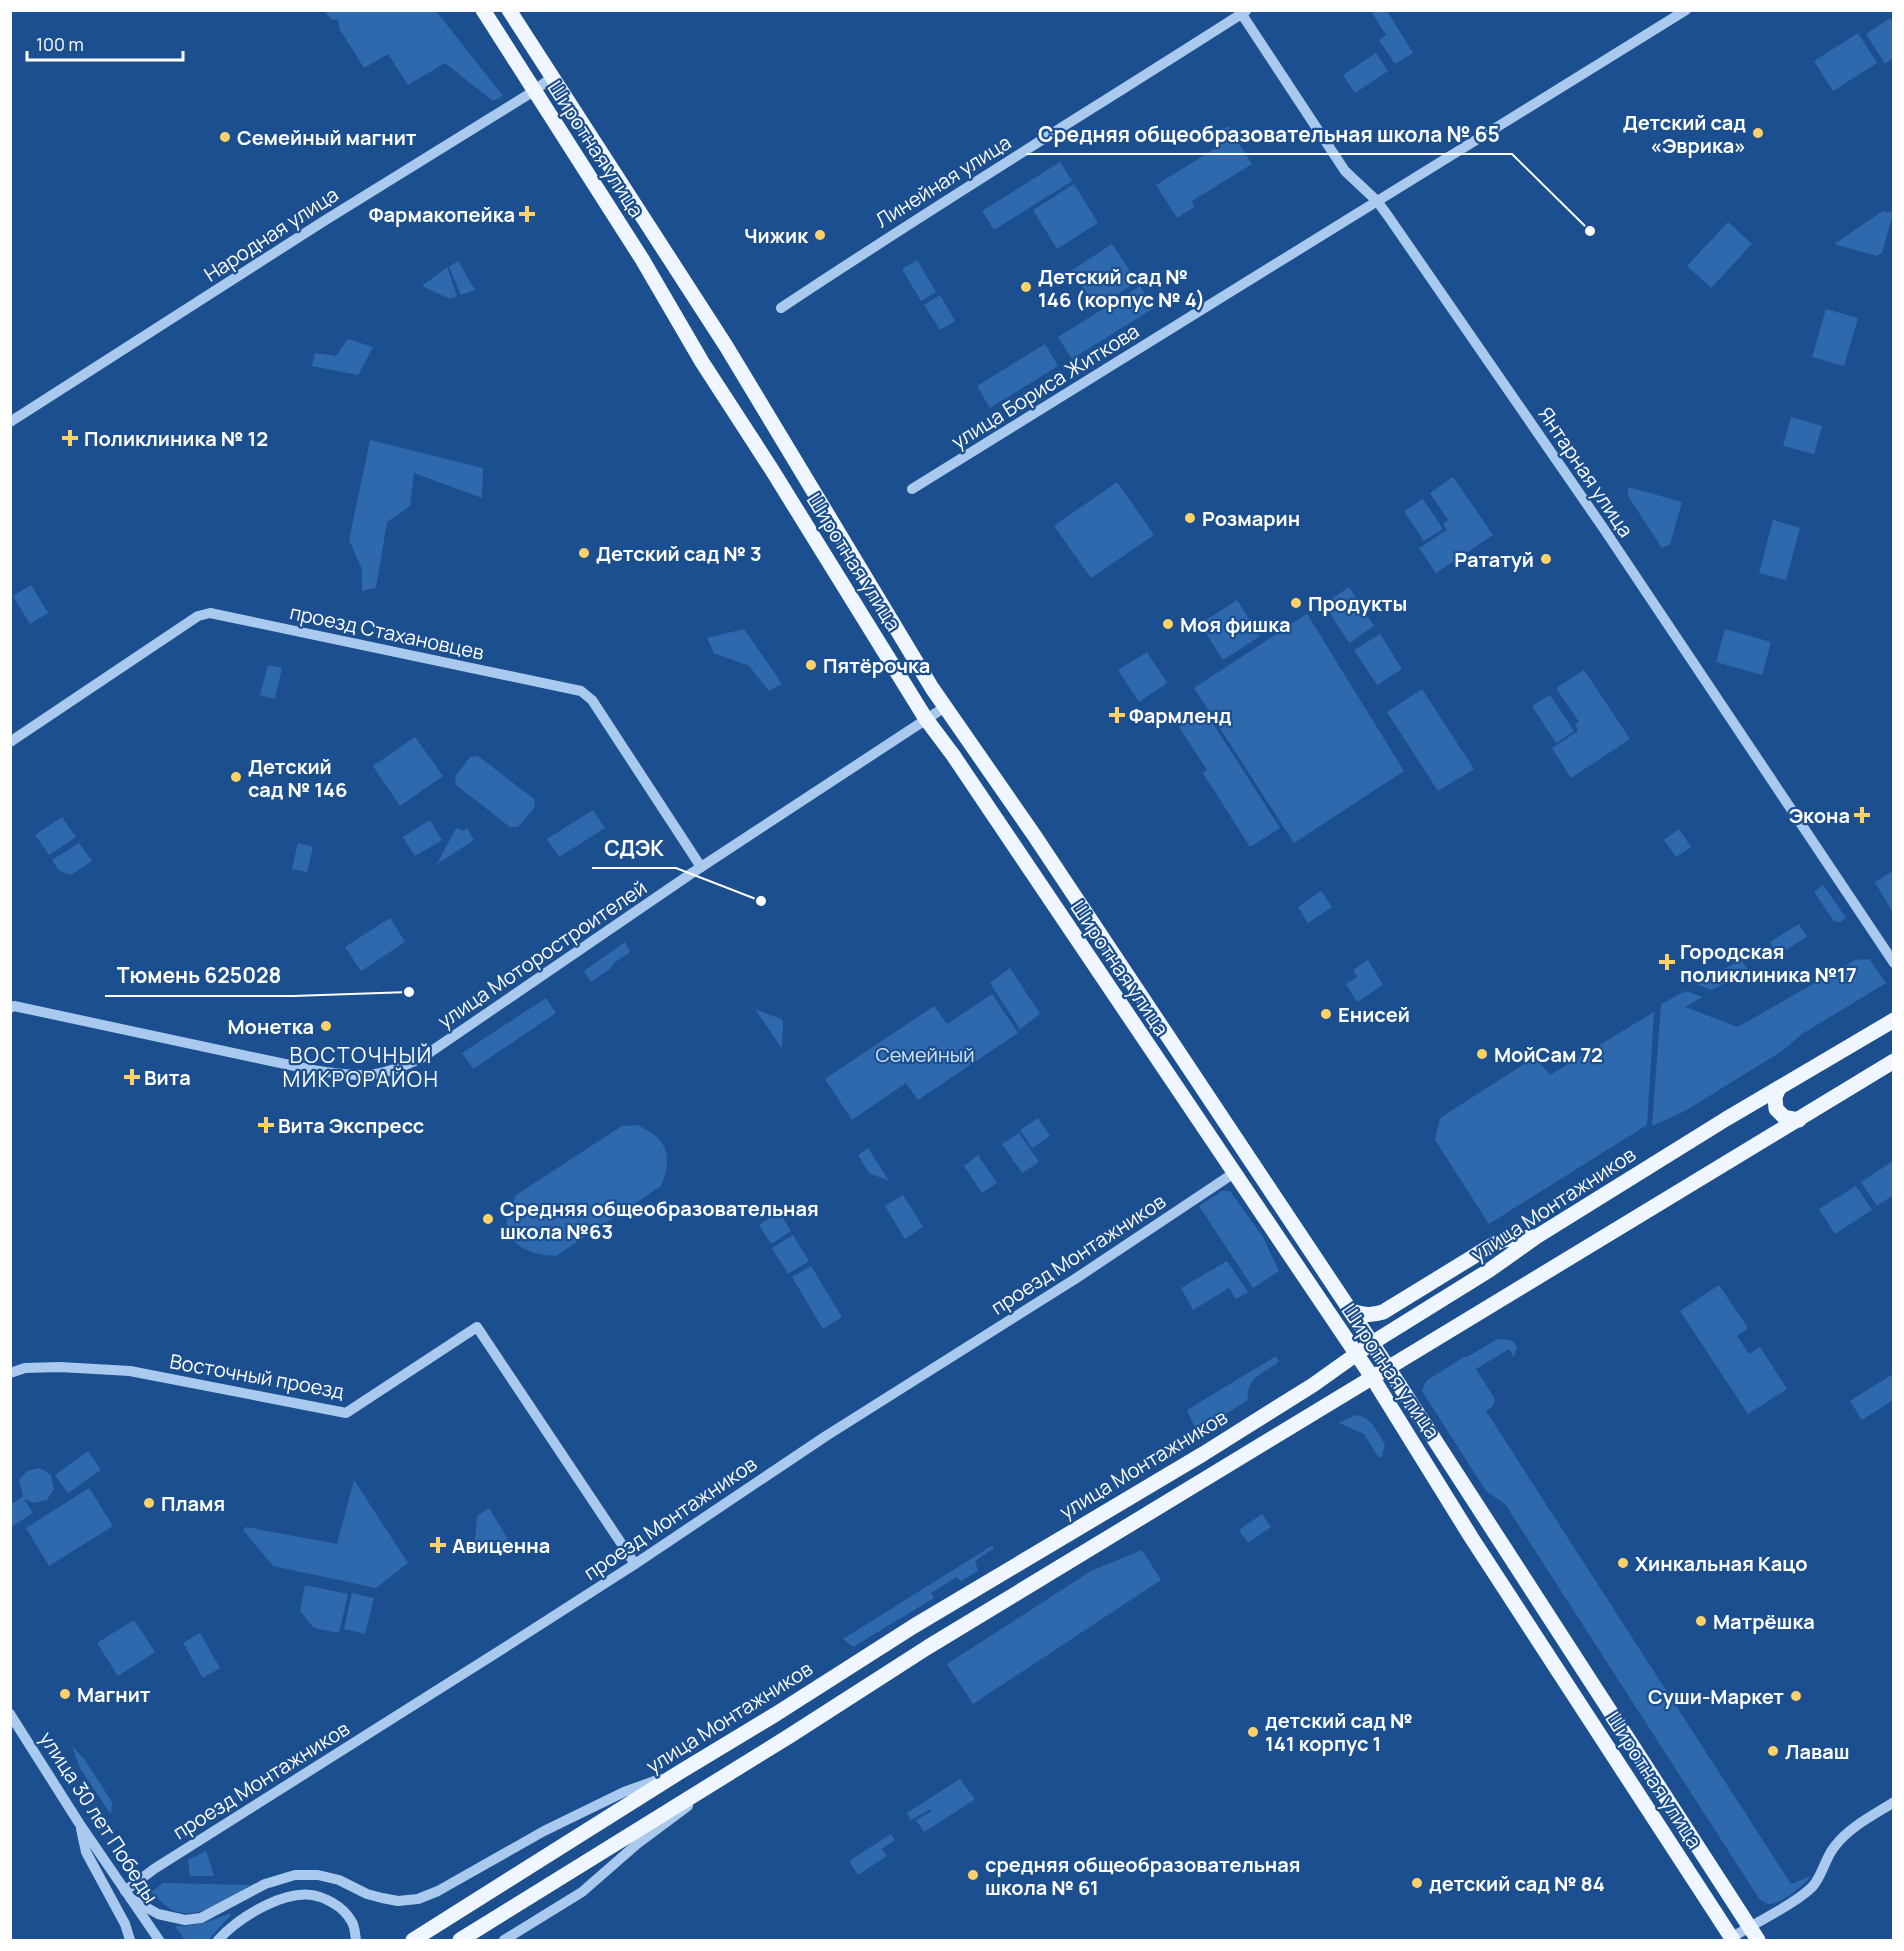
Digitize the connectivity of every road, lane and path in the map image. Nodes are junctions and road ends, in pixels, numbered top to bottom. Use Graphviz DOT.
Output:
graph roads {
  1 [pos="483,10"];
  2 [pos="509,10"];
  3 [pos="1686,10"];
  4 [pos="1242,12"];
  5 [pos="552,77"];
  6 [pos="534,91"];
  7 [pos="1377,201"];
  8 [pos="781,308"];
  9 [pos="726,346"];
  10 [pos="702,362"];
  11 [pos="753,390"];
  12 [pos="730,405"];
  13 [pos="10,422"];
  14 [pos="912,489"];
  15 [pos="945,707"];
  16 [pos="926,719"];
  17 [pos="10,742"];
  18 [pos="701,867"];
  19 [pos="1893,963"];
  20 [pos="1121,967"];
  21 [pos="1103,979"];
  22 [pos="12,1005"];
  23 [pos="1151,1011"];
  24 [pos="1893,1020"];
  25 [pos="1132,1023"];
  26 [pos="1893,1061"];
  27 [pos="1779,1088"];
  28 [pos="1799,1120"];
  29 [pos="1234,1173"];
  30 [pos="1536,1237"];
  31 [pos="1348,1309"];
  32 [pos="1372,1343"];
  33 [pos="1356,1355"];
  34 [pos="1388,1368"];
  35 [pos="10,1373"];
  36 [pos="1372,1377"];
  37 [pos="635,1564"];
  38 [pos="10,1714"];
  39 [pos="747,1762"];
  40 [pos="680,1772"];
  41 [pos="1893,1802"];
  42 [pos="79,1823"];
  43 [pos="127,1894"];
  44 [pos="1749,1927"];
  45 [pos="1732,1939"];
  46 [pos="130,1941"];
  47 [pos="159,1941"];
  48 [pos="218,1941"];
  49 [pos="356,1941"];
  50 [pos="413,1941"];
  51 [pos="460,1941"];
  52 [pos="504,1941"];
  53 [pos="1758,1941"];
  1 -- 6 [label="main road, Широтная улица"];
  2 -- 5 [label="main road, Широтная улица"];
  3 -- 7 [label="street, улица Бориса Житкова"];
  4 -- 7 [label="street, Янтарная улица"];
  4 -- 8 [label="street, Линейная улица"];
  5 -- 6 [label="street, Народная улица"];
  5 -- 9 [label="main road, Широтная улица"];
  6 -- 10 [label="main road, Широтная улица"];
  6 -- 13 [label="street, Народная улица"];
  7 -- 14 [label="street, улица Бориса Житкова"];
  7 -- 19 [label="street, Янтарная улица"];
  9 -- 10 [label="main road"];
  9 -- 11 [label="main road, Широтная улица"];
  10 -- 12 [label="main road, Широтная улица"];
  11 -- 12 [label="main road"];
  11 -- 15 [label="main road, Широтная улица"];
  12 -- 16 [label="main road, Широтная улица"];
  15 -- 16 [label="street, улица Моторостроителей"];
  15 -- 20 [label="main road, Широтная улица"];
  16 -- 18 [label="street, улица Моторостроителей"];
  16 -- 21 [label="main road, Широтная улица"];
  17 -- 18 [label="street, проезд Стахановцев"];
  18 -- 22 [label="street, улица Моторостроителей"];
  20 -- 21 [label="main road"];
  20 -- 23 [label="main road, Широтная улица"];
  21 -- 25 [label="main road, Широтная улица"];
  23 -- 25 [label="main road"];
  23 -- 31 [label="main road, Широтная улица"];
  24 -- 27 [label="main road, улица Монтажников"];
  25 -- 29 [label="main road, Широтная улица"];
  26 -- 28 [label="main road"];
  27 -- 28 [label="main road"];
  27 -- 30 [label="main road, улица Монтажников"];
  28 -- 34 [label="main road"];
  29 -- 33 [label="main road, Широтная улица"];
  29 -- 37 [label="street, проезд Монтажников"];
  30 -- 31 [label="main road"];
  30 -- 32 [label="main road, улица Монтажников"];
  31 -- 32 [label="main road, Широтная улица"];
  32 -- 33 [label="main road, улица Монтажников"];
  32 -- 34 [label="main road, Широтная улица"];
  33 -- 36 [label="main road, Широтная улица"];
  33 -- 40 [label="main road, улица Монтажников"];
  34 -- 36 [label="main road"];
  34 -- 44 [label="main road, Широтная улица"];
  35 -- 37 [label="street, Восточный проезд"];
  36 -- 39 [label="main road"];
  36 -- 45 [label="main road, Широтная улица"];
  37 -- 43 [label="street, проезд Монтажников"];
  38 -- 42 [label="street, улица 30 лет Победы"];
  39 -- 51 [label="main road"];
  39 -- 52 [label="street"];
  40 -- 43 [label="street"];
  40 -- 50 [label="main road, улица Монтажников"];
  41 -- 44 [label="street"];
  42 -- 43 [label="street, улица 30 лет Победы"];
  42 -- 46 [label="street"];
  43 -- 47 [label="street, улица 30 лет Победы"];
  44 -- 45 [label="street"];
  44 -- 53 [label="main road, Широтная улица"];
  48 -- 49 [label="street"];
}
